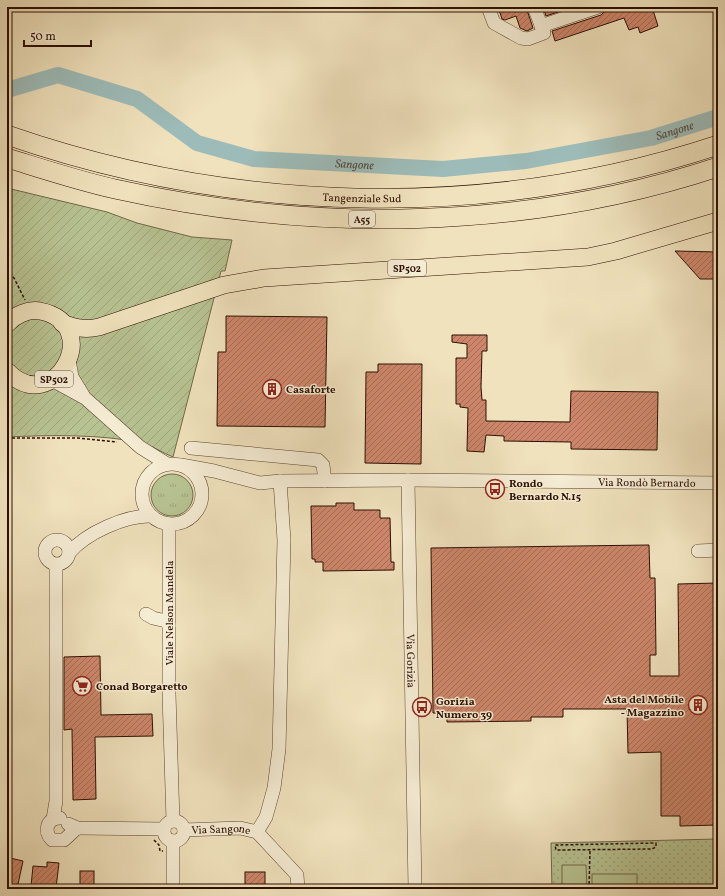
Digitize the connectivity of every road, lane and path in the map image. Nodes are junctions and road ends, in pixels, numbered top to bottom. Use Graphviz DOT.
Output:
graph roads {
  1 [pos="488,7"];
  2 [pos="534,7"];
  3 [pos="598,7"];
  4 [pos="541,26"];
  5 [pos="7,135"];
  6 [pos="718,145"];
  7 [pos="7,158"];
  8 [pos="718,167"];
  9 [pos="718,221"];
  10 [pos="7,270"];
  11 [pos="27,312"];
  12 [pos="62,323"];
  13 [pos="7,324"];
  14 [pos="99,327"];
  15 [pos="70,357"];
  16 [pos="8,374"];
  17 [pos="52,380"];
  18 [pos="85,398"];
  19 [pos="7,438"];
  20 [pos="118,442"];
  21 [pos="191,448"];
  22 [pos="167,464"];
  23 [pos="181,465"];
  24 [pos="408,480"];
  25 [pos="280,481"];
  26 [pos="325,481"];
  27 [pos="718,483"];
  28 [pos="151,516"];
  29 [pos="169,524"];
  30 [pos="718,550"];
  31 [pos="698,551"];
  32 [pos="69,553"];
  33 [pos="56,564"];
  34 [pos="146,614"];
  35 [pos="169,624"];
  36 [pos="169,825"];
  37 [pos="184,830"];
  38 [pos="257,832"];
  39 [pos="148,839"];
  40 [pos="173,846"];
  41 [pos="590,849"];
  42 [pos="173,889"];
  43 [pos="298,889"];
  44 [pos="415,889"];
  45 [pos="589,889"];
  1 -- 4 [label="street"];
  2 -- 4 [label="street"];
  3 -- 4 [label="street"];
  5 -- 6 [label="highway, Tangenziale Sud / A55"];
  7 -- 8 [label="highway, Tangenziale Sud / A55"];
  9 -- 14 [label="main road, SP502"];
  10 -- 11 [label="path"];
  11 -- 12 [label="main road, SP502"];
  11 -- 13 [label="main road"];
  12 -- 14 [label="main road, SP502"];
  12 -- 15 [label="main road"];
  14 -- 15 [label="main road, SP502"];
  15 -- 17 [label="main road, SP502"];
  15 -- 18 [label="street"];
  16 -- 17 [label="main road, SP502"];
  17 -- 18 [label="street"];
  18 -- 22 [label="street"];
  19 -- 20 [label="path"];
  21 -- 26 [label="street"];
  22 -- 23 [label="street"];
  22 -- 28 [label="street"];
  23 -- 25 [label="street, Via Rondò Bernardo"];
  23 -- 29 [label="street"];
  24 -- 26 [label="street, Via Rondò Bernardo"];
  24 -- 27 [label="street, Via Rondò Bernardo"];
  24 -- 44 [label="street, Via Gorizia"];
  25 -- 26 [label="street, Via Rondò Bernardo"];
  25 -- 38 [label="street"];
  28 -- 29 [label="street"];
  28 -- 32 [label="street"];
  29 -- 35 [label="street, Viale Nelson Mandela"];
  30 -- 31 [label="street"];
  32 -- 33 [label="street"];
  32 -- 33 [label="street"];
  33 -- 36 [label="street"];
  34 -- 35 [label="street"];
  35 -- 36 [label="street, Viale Nelson Mandela"];
  36 -- 37 [label="street"];
  36 -- 40 [label="street"];
  37 -- 38 [label="street, Via Sangone"];
  37 -- 40 [label="street"];
  38 -- 43 [label="street, Via Sangone"];
  39 -- 40 [label="path"];
  40 -- 42 [label="street"];
  41 -- 41 [label="path"];
  41 -- 45 [label="path"];
}
